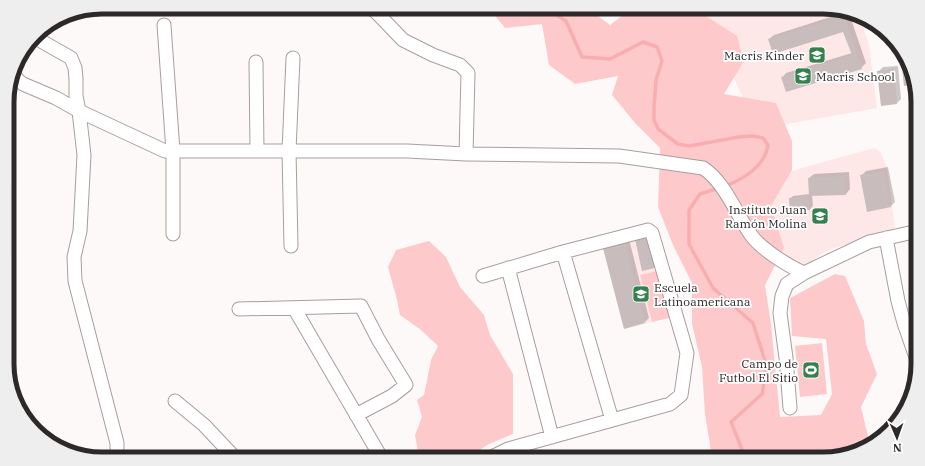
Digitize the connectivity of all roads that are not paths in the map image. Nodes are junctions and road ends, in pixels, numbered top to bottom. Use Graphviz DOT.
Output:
graph roads {
  1 [pos="378,14"];
  2 [pos="164,25"];
  3 [pos="40,40"];
  4 [pos="293,58"];
  5 [pos="256,62"];
  6 [pos="17,79"];
  7 [pos="79,110"];
  8 [pos="173,151"];
  9 [pos="257,151"];
  10 [pos="289,151"];
  11 [pos="466,154"];
  12 [pos="911,233"];
  13 [pos="173,234"];
  14 [pos="886,238"];
  15 [pos="291,246"];
  16 [pos="563,252"];
  17 [pos="508,268"];
  18 [pos="804,273"];
  19 [pos="483,276"];
  20 [pos="294,308"];
  21 [pos="239,309"];
  22 [pos="911,343"];
  23 [pos="175,401"];
  24 [pos="790,408"];
  25 [pos="356,415"];
  26 [pos="612,420"];
  27 [pos="552,437"];
  28 [pos="524,444"];
  29 [pos="117,448"];
  30 [pos="229,452"];
  31 [pos="378,452"];
  32 [pos="502,452"];
  33 [pos="526,452"];
  1 -- 11 [label="street"];
  2 -- 8 [label="street"];
  3 -- 7 [label="street"];
  4 -- 10 [label="street"];
  5 -- 9 [label="street"];
  6 -- 7 [label="street"];
  7 -- 8 [label="street"];
  7 -- 29 [label="street"];
  8 -- 9 [label="street"];
  8 -- 13 [label="street"];
  9 -- 10 [label="street"];
  10 -- 11 [label="street"];
  10 -- 15 [label="street"];
  11 -- 18 [label="street"];
  12 -- 14 [label="street"];
  14 -- 18 [label="street"];
  14 -- 22 [label="street"];
  16 -- 17 [label="street"];
  16 -- 26 [label="street"];
  16 -- 26 [label="street"];
  17 -- 19 [label="street"];
  17 -- 27 [label="street"];
  18 -- 24 [label="street"];
  20 -- 21 [label="street"];
  20 -- 25 [label="street"];
  20 -- 25 [label="street"];
  23 -- 30 [label="street"];
  25 -- 31 [label="street"];
  26 -- 27 [label="street"];
  27 -- 28 [label="street"];
  28 -- 32 [label="street"];
  28 -- 33 [label="street"];
}
